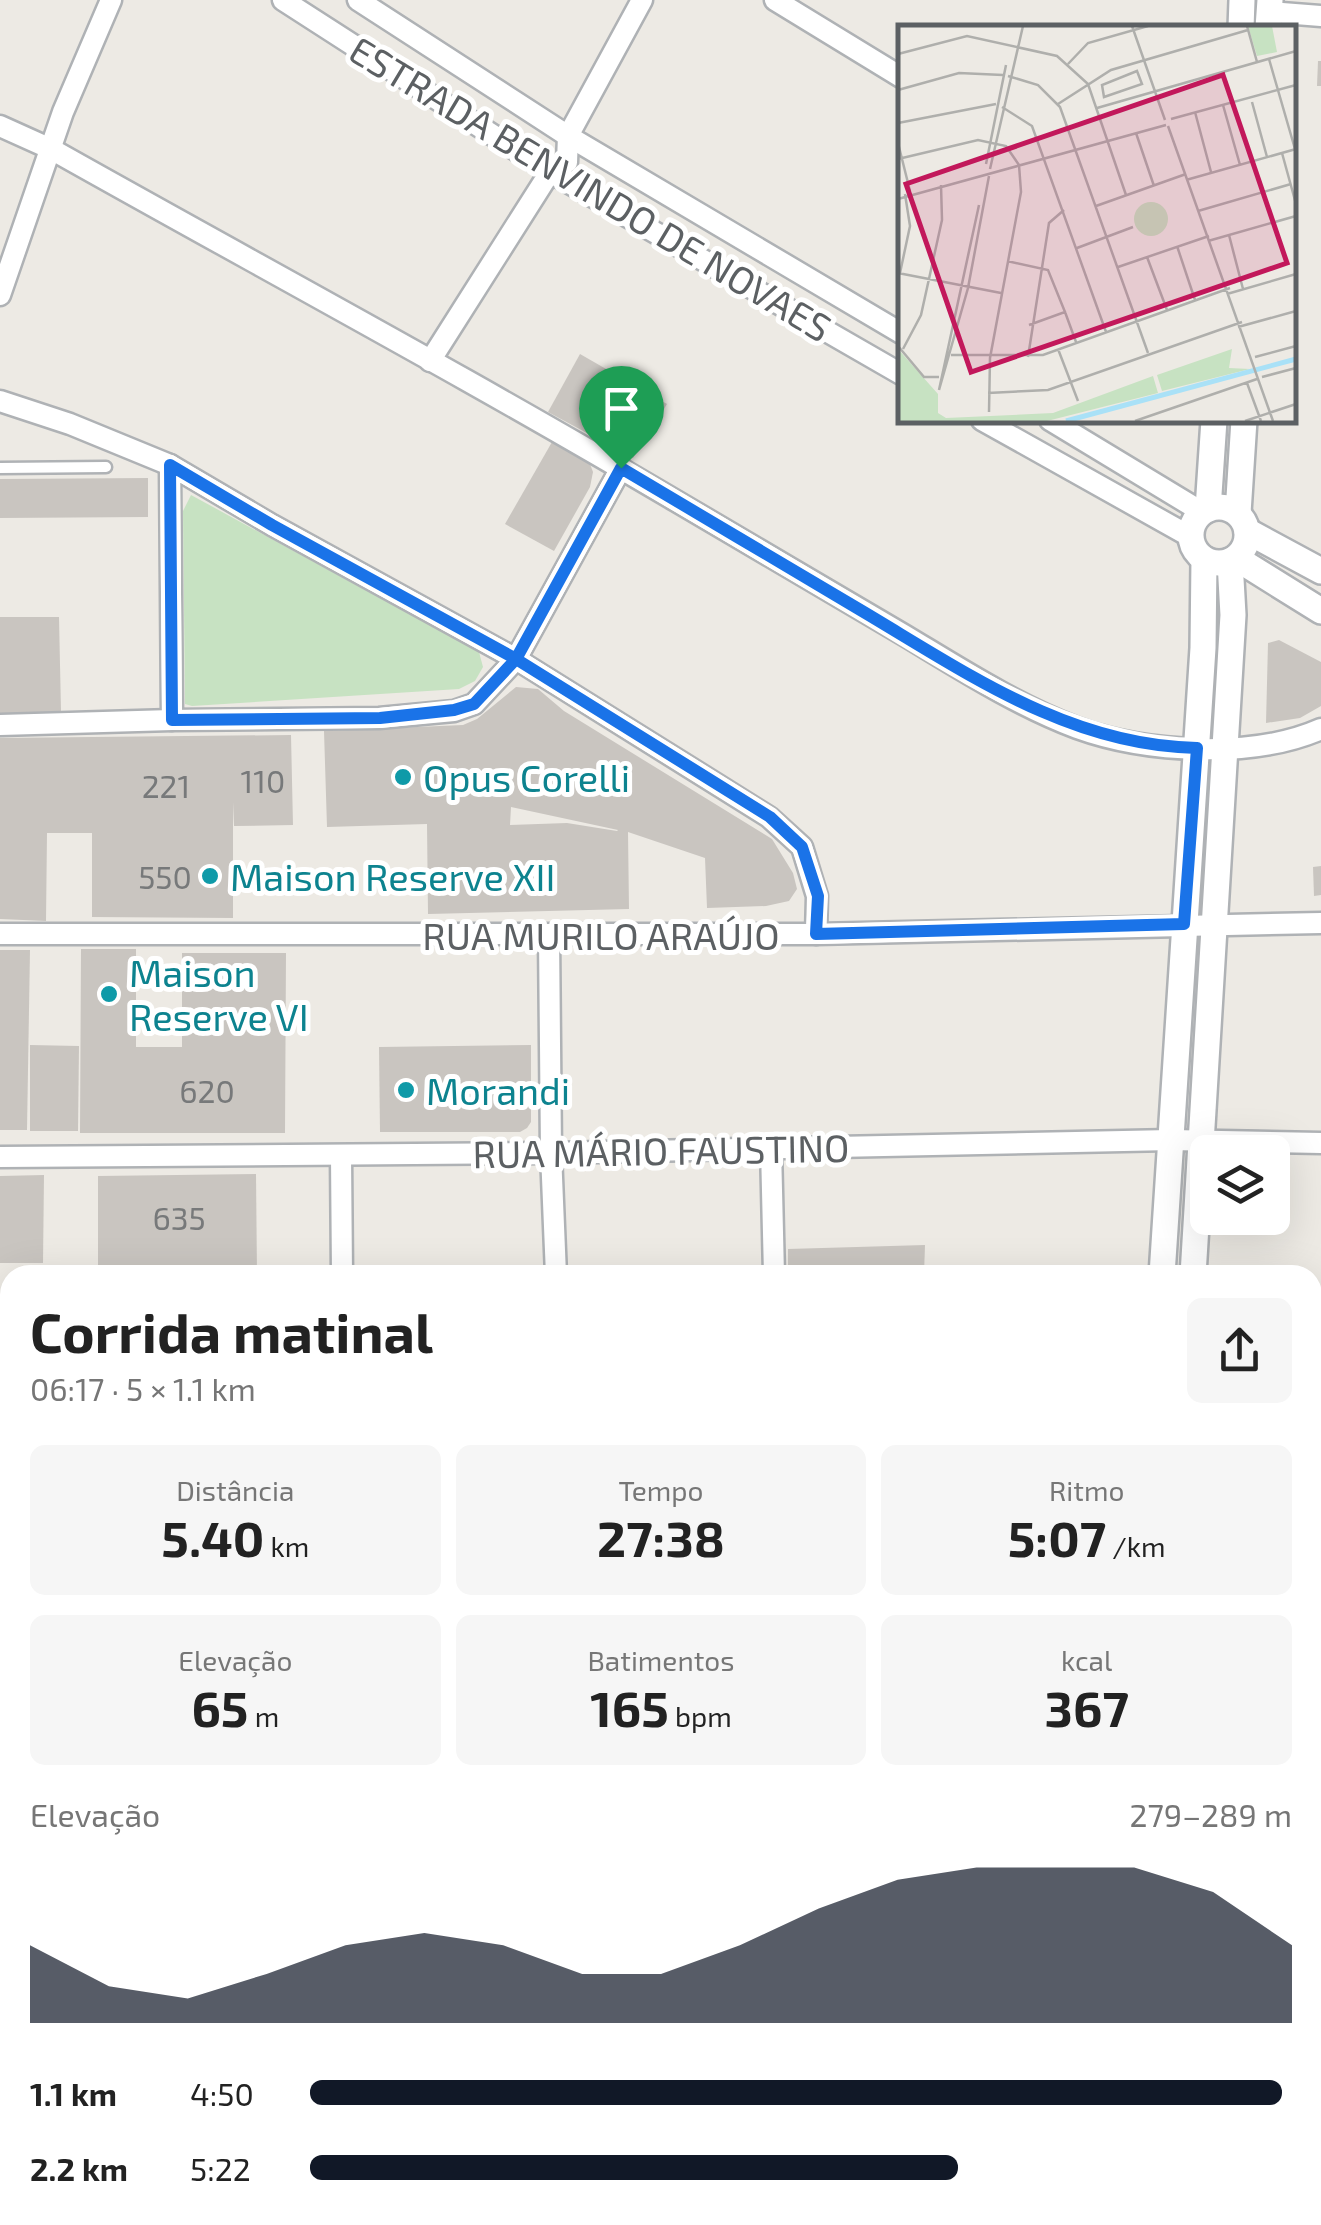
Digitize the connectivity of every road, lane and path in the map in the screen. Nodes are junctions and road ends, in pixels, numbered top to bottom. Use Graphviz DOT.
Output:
graph roads {
  1 [pos="111,0"];
  2 [pos="283,0"];
  3 [pos="358,0"];
  4 [pos="642,0"];
  5 [pos="775,0"];
  6 [pos="1242,0"];
  7 [pos="1269,13"];
  8 [pos="1321,16"];
  9 [pos="1241,25"];
  10 [pos="898,74"];
  11 [pos="0,126"];
  12 [pos="563,134"];
  13 [pos="51,149"];
  14 [pos="541,167"];
  15 [pos="0,294"];
  16 [pos="898,330"];
  17 [pos="430,361"];
  18 [pos="898,372"];
  19 [pos="0,401"];
  20 [pos="985,422"];
  21 [pos="1053,422"];
  22 [pos="1214,422"];
  23 [pos="1244,422"];
  24 [pos="170,465"];
  25 [pos="106,467"];
  26 [pos="0,468"];
  27 [pos="621,468"];
  28 [pos="1205,510"];
  29 [pos="1242,522"];
  30 [pos="1215,554"];
  31 [pos="1321,571"];
  32 [pos="1321,611"];
  33 [pos="516,659"];
  34 [pos="172,720"];
  35 [pos="0,725"];
  36 [pos="1321,728"];
  37 [pos="1224,746"];
  38 [pos="1197,748"];
  39 [pos="1321,923"];
  40 [pos="1184,924"];
  41 [pos="1214,925"];
  42 [pos="0,934"];
  43 [pos="816,934"];
  44 [pos="549,936"];
  45 [pos="1201,1135"];
  46 [pos="1172,1140"];
  47 [pos="1190,1140"];
  48 [pos="1290,1142"];
  49 [pos="1321,1143"];
  50 [pos="771,1148"];
  51 [pos="551,1153"];
  52 [pos="341,1156"];
  53 [pos="0,1157"];
  54 [pos="1195,1235"];
  55 [pos="342,1265"];
  56 [pos="556,1265"];
  57 [pos="774,1265"];
  58 [pos="1163,1265"];
  59 [pos="1194,1265"];
  1 -- 13 [label="street"];
  2 -- 14 [label="street, ESTRADA BENVINDO DE NOVAES"];
  3 -- 12 [label="street, ESTRADA BENVINDO DE NOVAES"];
  4 -- 12 [label="street"];
  5 -- 10 [label="street"];
  6 -- 9 [label="street"];
  7 -- 8 [label="street"];
  11 -- 13 [label="street"];
  12 -- 14 [label="street"];
  12 -- 14 [label="street"];
  12 -- 16 [label="street, ESTRADA BENVINDO DE NOVAES"];
  13 -- 15 [label="street"];
  13 -- 17 [label="street"];
  14 -- 17 [label="street"];
  14 -- 18 [label="street, ESTRADA BENVINDO DE NOVAES"];
  17 -- 27 [label="street"];
  19 -- 24 [label="street"];
  20 -- 30 [label="street"];
  21 -- 28 [label="street"];
  22 -- 28 [label="street"];
  23 -- 29 [label="street"];
  24 -- 33 [label="street"];
  24 -- 34 [label="street"];
  25 -- 26 [label="lane"];
  27 -- 33 [label="street"];
  27 -- 38 [label="street"];
  28 -- 29 [label="street"];
  28 -- 30 [label="street"];
  29 -- 30 [label="street"];
  29 -- 31 [label="street"];
  30 -- 32 [label="street"];
  30 -- 37 [label="street"];
  30 -- 38 [label="street"];
  33 -- 34 [label="street"];
  33 -- 43 [label="street"];
  34 -- 35 [label="street"];
  36 -- 37 [label="street"];
  37 -- 38 [label="street"];
  37 -- 41 [label="street"];
  38 -- 40 [label="street"];
  39 -- 41 [label="street, RUA MURILO ARAÚJO"];
  40 -- 41 [label="street, RUA MURILO ARAÚJO"];
  40 -- 43 [label="street, RUA MURILO ARAÚJO"];
  40 -- 46 [label="street"];
  41 -- 45 [label="street"];
  42 -- 44 [label="street, RUA MURILO ARAÚJO"];
  43 -- 44 [label="street, RUA MURILO ARAÚJO"];
  44 -- 51 [label="street"];
  46 -- 47 [label="street, RUA MÁRIO FAUSTINO"];
  46 -- 50 [label="street, RUA MÁRIO FAUSTINO"];
  46 -- 58 [label="street"];
  48 -- 49 [label="street, RUA MÁRIO FAUSTINO"];
  50 -- 51 [label="street, RUA MÁRIO FAUSTINO"];
  50 -- 57 [label="street"];
  51 -- 52 [label="street, RUA MÁRIO FAUSTINO"];
  51 -- 56 [label="street"];
  52 -- 53 [label="street, RUA MÁRIO FAUSTINO"];
  52 -- 55 [label="street"];
  54 -- 59 [label="street"];
}
